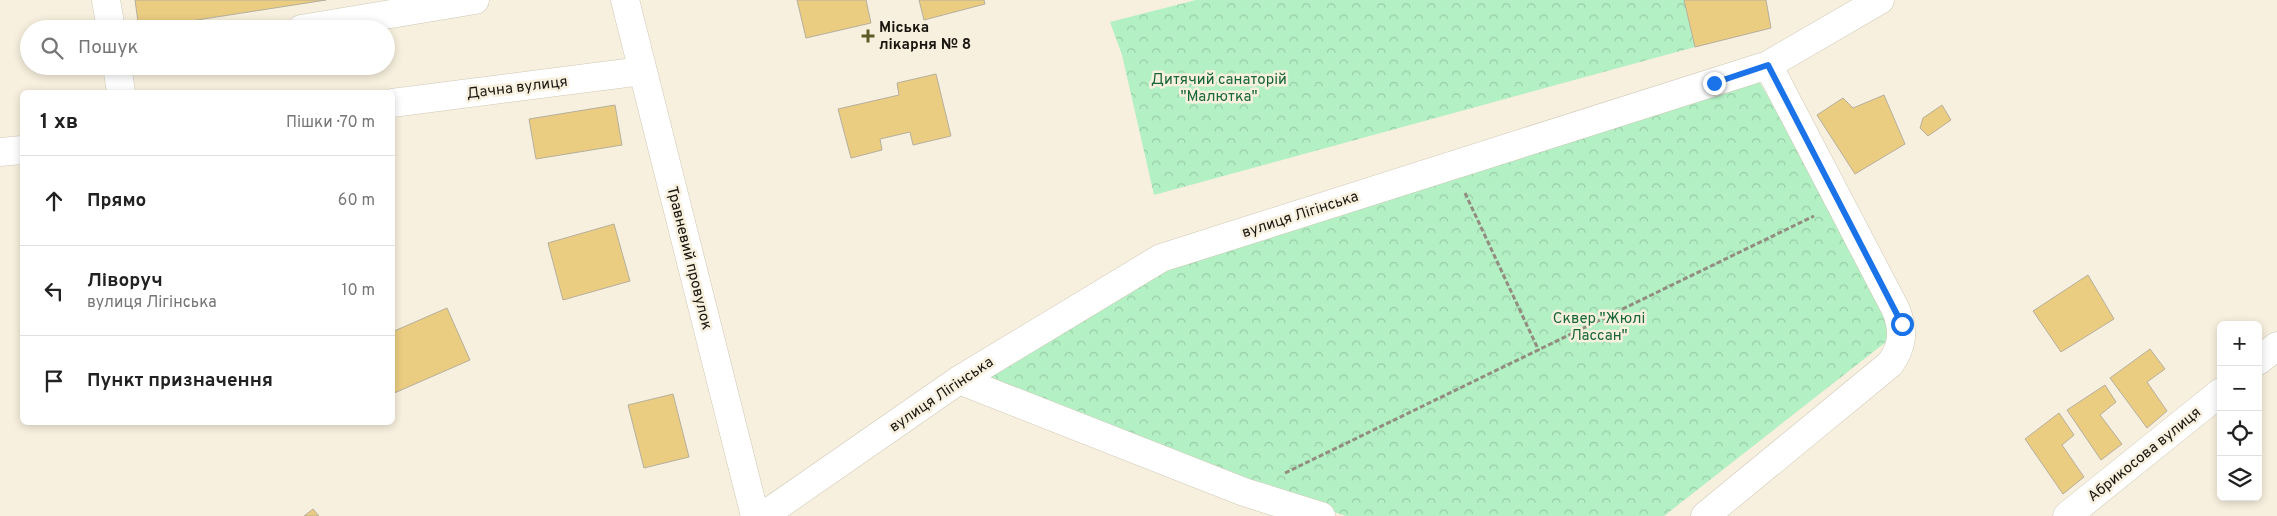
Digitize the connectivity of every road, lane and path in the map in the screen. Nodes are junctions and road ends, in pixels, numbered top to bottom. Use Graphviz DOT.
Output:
graph roads {
  1 [pos="106,0"];
  2 [pos="475,0"];
  3 [pos="625,0"];
  4 [pos="1880,0"];
  5 [pos="109,20"];
  6 [pos="355,20"];
  7 [pos="1768,65"];
  8 [pos="642,71"];
  9 [pos="118,75"];
  10 [pos="121,90"];
  11 [pos="395,102"];
  12 [pos="20,150"];
  13 [pos="0,152"];
  14 [pos="1452,166"];
  15 [pos="1817,214"];
  16 [pos="1539,351"];
  17 [pos="959,380"];
  18 [pos="2217,395"];
  19 [pos="1244,492"];
  20 [pos="755,516"];
  21 [pos="763,516"];
  22 [pos="1321,516"];
  23 [pos="1705,516"];
  24 [pos="2068,516"];
  1 -- 5 [label="street"];
  2 -- 6 [label="street"];
  3 -- 8 [label="street, Травневий провулок"];
  4 -- 7 [label="street, вулиця Лігінська"];
  7 -- 14 [label="street, вулиця Лігінська"];
  7 -- 23 [label="street"];
  8 -- 11 [label="street, Дачна вулиця"];
  8 -- 20 [label="street, Травневий провулок"];
  9 -- 10 [label="street"];
  12 -- 13 [label="street"];
  14 -- 16 [label="path"];
  14 -- 17 [label="street, вулиця Лігінська"];
  15 -- 16 [label="path"];
  16 -- 19 [label="path"];
  17 -- 19 [label="street"];
  17 -- 21 [label="street, вулиця Лігінська"];
  18 -- 24 [label="street, Абрикосова вулиця"];
  19 -- 22 [label="street"];
}
